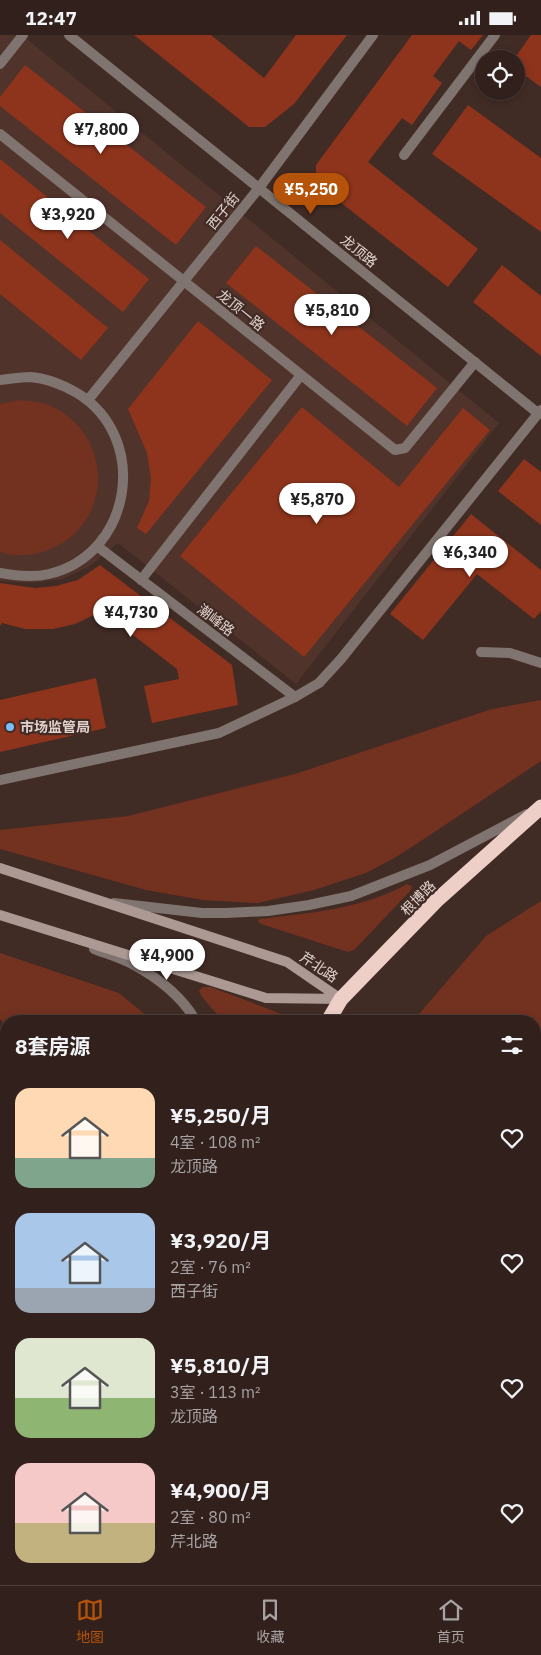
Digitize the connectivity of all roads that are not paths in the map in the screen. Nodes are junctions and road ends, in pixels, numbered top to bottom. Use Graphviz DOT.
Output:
graph roads {
  1 [pos="23,35"];
  2 [pos="69,35"];
  3 [pos="373,35"];
  4 [pos="495,35"];
  5 [pos="0,64"];
  6 [pos="0,134"];
  7 [pos="404,155"];
  8 [pos="258,188"];
  9 [pos="184,281"];
  10 [pos="475,362"];
  11 [pos="301,375"];
  12 [pos="0,380"];
  13 [pos="88,400"];
  14 [pos="540,412"];
  15 [pos="97,546"];
  16 [pos="0,573"];
  17 [pos="141,580"];
  18 [pos="481,652"];
  19 [pos="541,663"];
  20 [pos="295,697"];
  21 [pos="0,780"];
  22 [pos="541,807"];
  23 [pos="0,868"];
  24 [pos="102,901"];
  25 [pos="0,915"];
  26 [pos="61,935"];
  27 [pos="341,999"];
  28 [pos="192,1015"];
  29 [pos="332,1015"];
  1 -- 5 [label="street"];
  2 -- 8 [label="street, 龙顶路"];
  3 -- 8 [label="street, 西子街"];
  4 -- 7 [label="street"];
  6 -- 9 [label="street, 龙顶一路"];
  8 -- 9 [label="street, 西子街"];
  8 -- 10 [label="street, 龙顶路"];
  9 -- 11 [label="street, 龙顶一路"];
  9 -- 13 [label="street, 西子街"];
  10 -- 11 [label="street, 龙顶一路"];
  10 -- 14 [label="street, 龙顶路"];
  11 -- 17 [label="street"];
  12 -- 13 [label="street"];
  13 -- 15 [label="street"];
  14 -- 20 [label="street"];
  15 -- 16 [label="street"];
  15 -- 17 [label="street, 潮峰路"];
  17 -- 20 [label="street, 潮峰路"];
  18 -- 19 [label="street"];
  20 -- 21 [label="street"];
  22 -- 24 [label="street"];
  22 -- 27 [label="highway, 根博路"];
  23 -- 24 [label="main road, 芹北路"];
  24 -- 27 [label="main road, 芹北路"];
  25 -- 26 [label="main road, 芹北路"];
  26 -- 27 [label="main road, 芹北路"];
  26 -- 28 [label="street"];
  27 -- 29 [label="highway, 根博路"];
}
